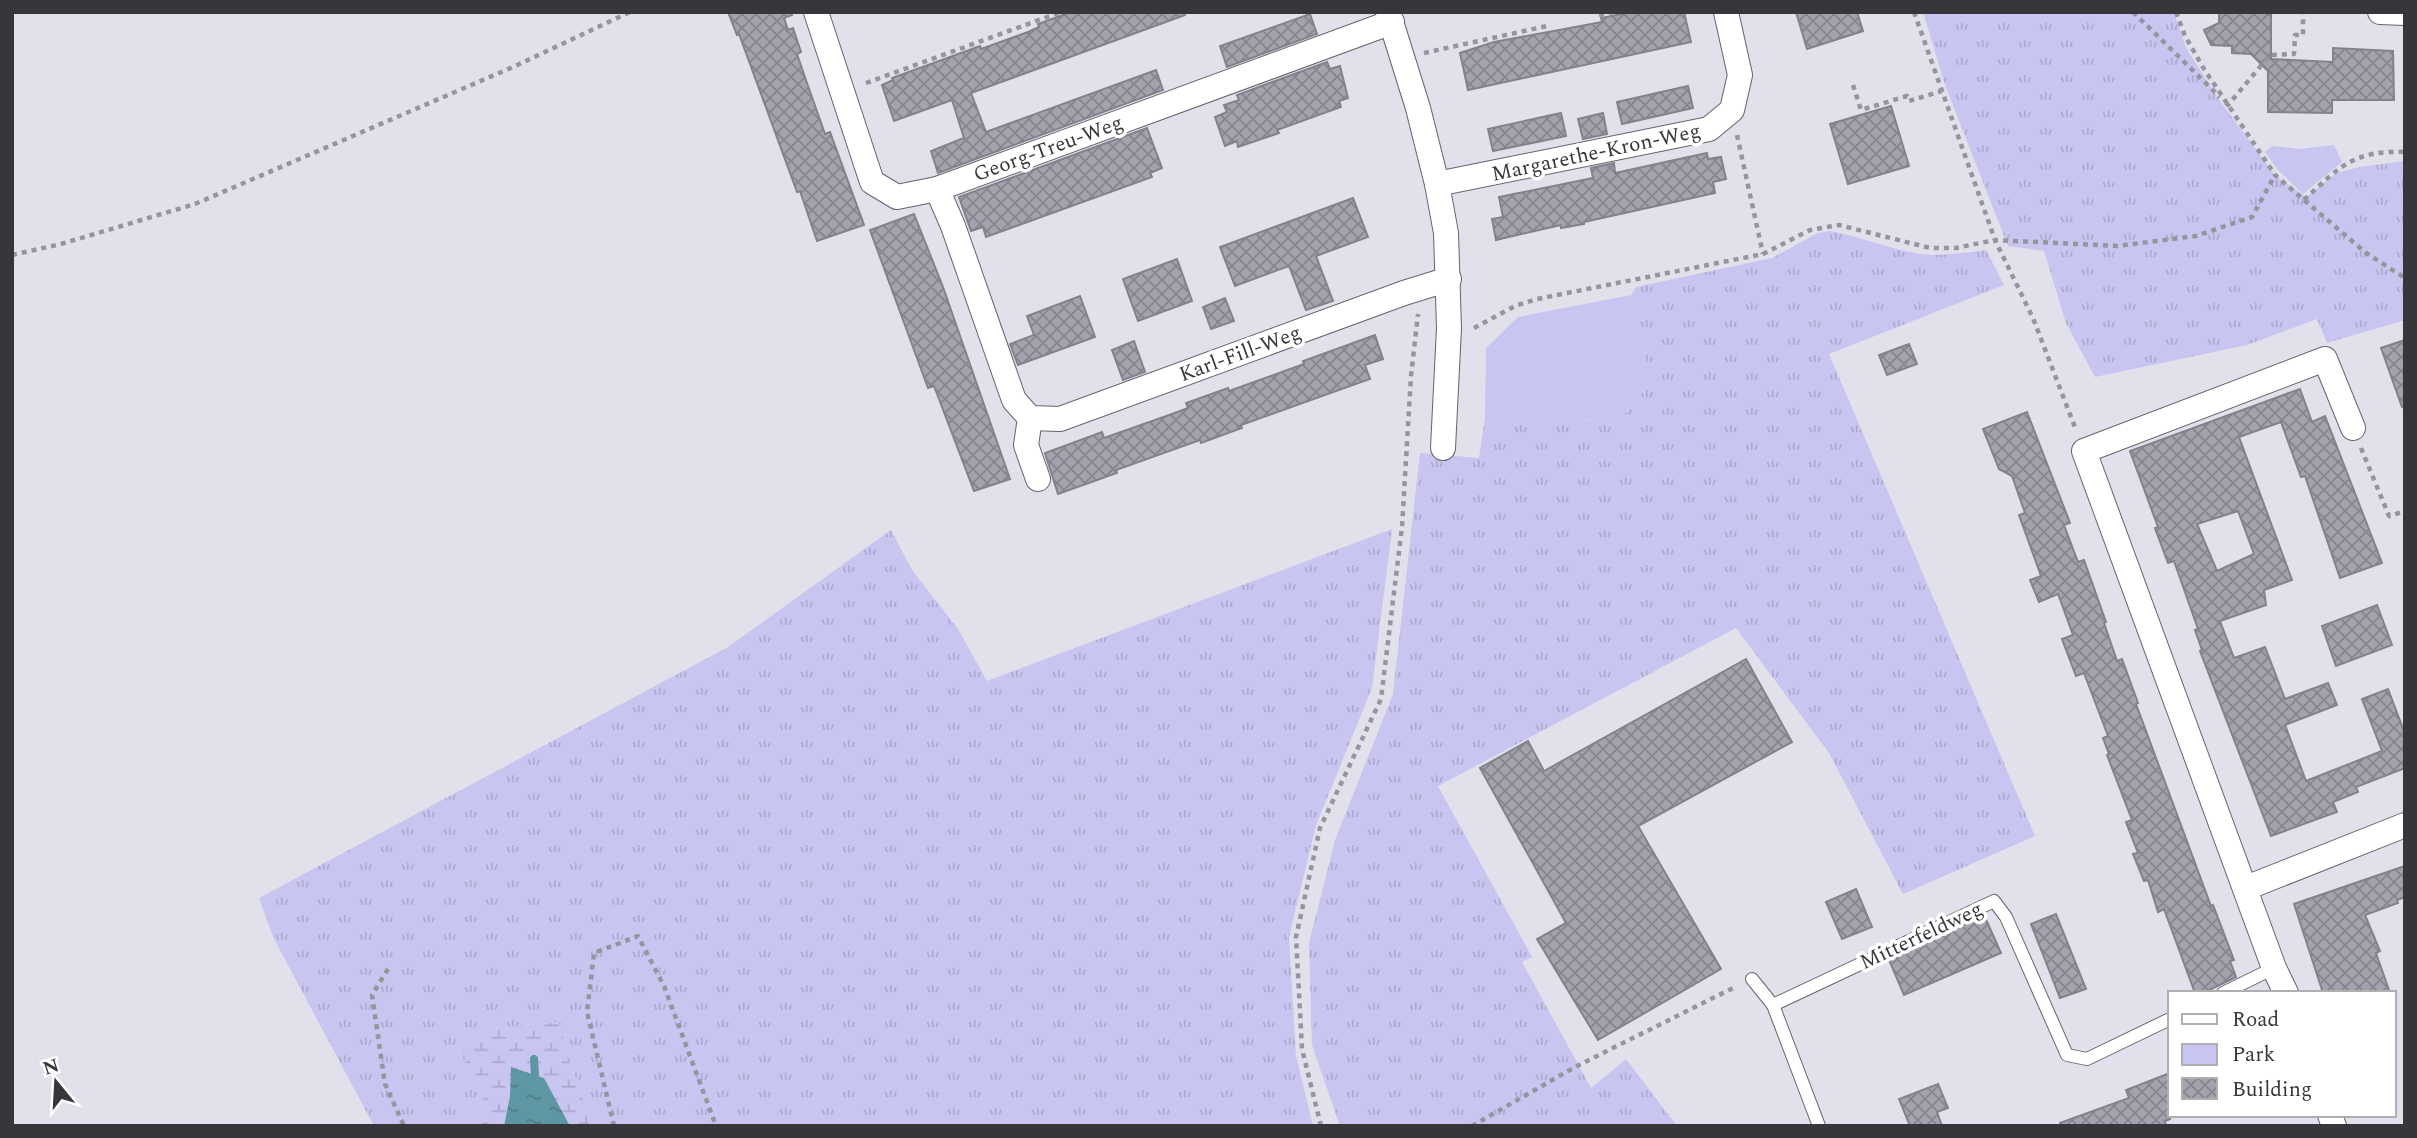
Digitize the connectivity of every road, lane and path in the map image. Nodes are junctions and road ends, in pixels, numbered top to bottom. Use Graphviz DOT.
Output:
graph roads {
  1 [pos="630,12"];
  2 [pos="816,12"];
  3 [pos="1061,12"];
  4 [pos="1613,12"];
  5 [pos="1726,12"];
  6 [pos="1914,12"];
  7 [pos="2133,12"];
  8 [pos="2176,12"];
  9 [pos="2303,12"];
  10 [pos="2380,12"];
  11 [pos="2405,13"];
  12 [pos="1599,15"];
  13 [pos="1390,17"];
  14 [pos="1547,26"];
  15 [pos="1403,58"];
  16 [pos="1853,85"];
  17 [pos="1942,91"];
  18 [pos="842,92"];
  19 [pos="2228,105"];
  20 [pos="1732,110"];
  21 [pos="2405,152"];
  22 [pos="2275,175"];
  23 [pos="1437,184"];
  24 [pos="937,189"];
  25 [pos="2304,200"];
  26 [pos="1994,240"];
  27 [pos="1763,254"];
  28 [pos="12,255"];
  29 [pos="2405,278"];
  30 [pos="1449,279"];
  31 [pos="1421,288"];
  32 [pos="1449,328"];
  33 [pos="1030,418"];
  34 [pos="2353,428"];
  35 [pos="1443,448"];
  36 [pos="2084,451"];
  37 [pos="1038,479"];
  38 [pos="2405,511"];
  39 [pos="2405,825"];
  40 [pos="2246,888"];
  41 [pos="2274,968"];
  42 [pos="388,969"];
  43 [pos="1752,979"];
  44 [pos="2227,991"];
  45 [pos="2285,991"];
  46 [pos="1773,1005"];
  47 [pos="2168,1020"];
  48 [pos="404,1126"];
  49 [pos="614,1126"];
  50 [pos="716,1126"];
  51 [pos="1321,1126"];
  52 [pos="1472,1126"];
  53 [pos="1819,1126"];
  1 -- 28 [label="path"];
  2 -- 18 [label="street, Georg-Treu-Weg"];
  3 -- 18 [label="path"];
  4 -- 12 [label="path"];
  5 -- 20 [label="street"];
  6 -- 17 [label="path"];
  7 -- 19 [label="path"];
  8 -- 19 [label="path"];
  9 -- 19 [label="path"];
  10 -- 11 [label="street"];
  13 -- 15 [label="street"];
  13 -- 24 [label="street, Georg-Treu-Weg"];
  14 -- 15 [label="path"];
  15 -- 23 [label="street"];
  16 -- 17 [label="path"];
  17 -- 26 [label="path"];
  18 -- 24 [label="street, Georg-Treu-Weg"];
  19 -- 22 [label="path"];
  20 -- 23 [label="street, Margarethe-Kron-Weg"];
  20 -- 27 [label="path"];
  21 -- 25 [label="path"];
  22 -- 25 [label="path"];
  22 -- 26 [label="path"];
  23 -- 30 [label="street"];
  24 -- 33 [label="street"];
  25 -- 29 [label="path"];
  26 -- 27 [label="path"];
  26 -- 36 [label="path"];
  27 -- 32 [label="path"];
  30 -- 31 [label="street, Karl-Fill-Weg"];
  30 -- 32 [label="street"];
  31 -- 33 [label="street, Karl-Fill-Weg"];
  31 -- 51 [label="path"];
  32 -- 35 [label="street"];
  33 -- 37 [label="street"];
  34 -- 36 [label="street"];
  34 -- 38 [label="path"];
  36 -- 40 [label="street"];
  39 -- 40 [label="street"];
  40 -- 41 [label="street"];
  41 -- 44 [label="lane"];
  41 -- 45 [label="street"];
  42 -- 48 [label="path"];
  43 -- 46 [label="lane"];
  43 -- 52 [label="path"];
  46 -- 47 [label="lane, Mitterfeldweg"];
  46 -- 53 [label="lane"];
  49 -- 50 [label="path"];
}
